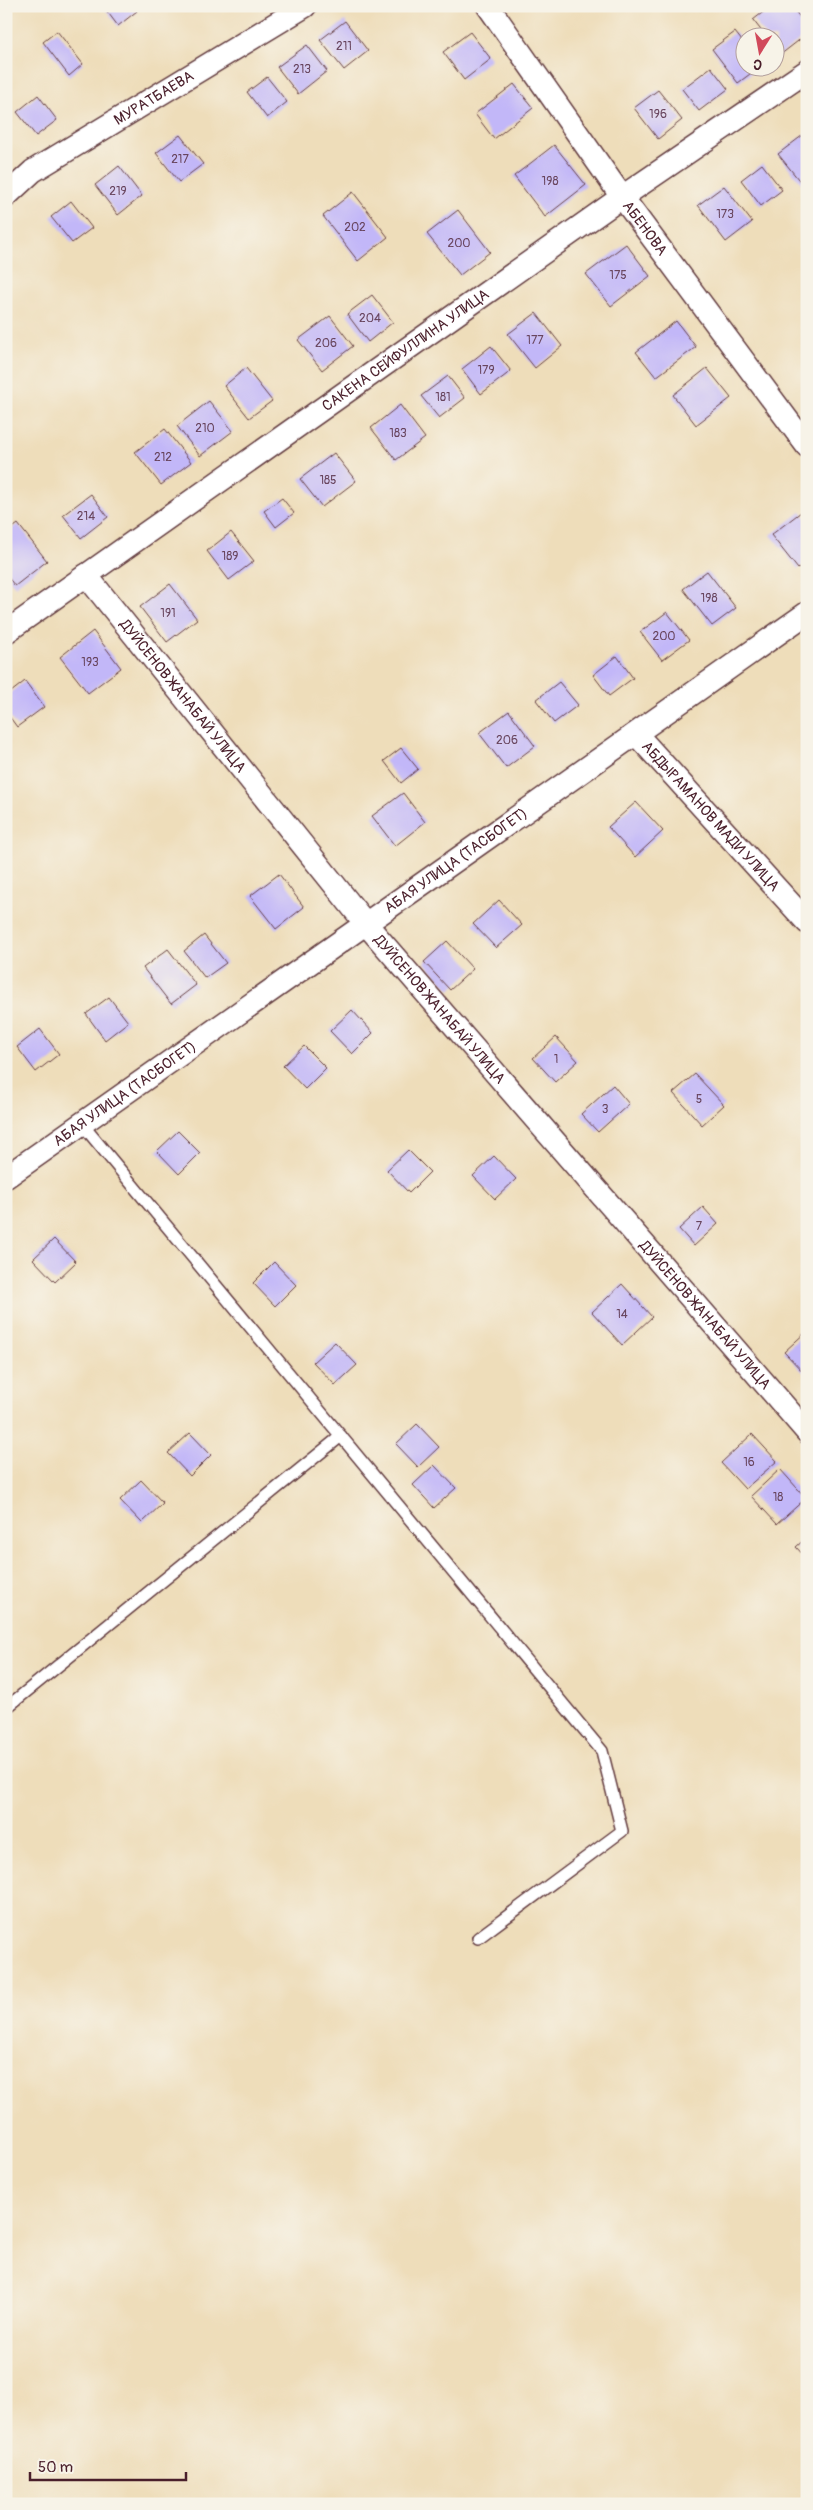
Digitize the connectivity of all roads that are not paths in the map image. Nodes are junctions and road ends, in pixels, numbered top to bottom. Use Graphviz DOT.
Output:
graph roads {
  1 [pos="305,6"];
  2 [pos="488,6"];
  3 [pos="807,71"];
  4 [pos="6,196"];
  5 [pos="622,197"];
  6 [pos="807,446"];
  7 [pos="86,575"];
  8 [pos="807,613"];
  9 [pos="6,632"];
  10 [pos="636,734"];
  11 [pos="807,922"];
  12 [pos="366,924"];
  13 [pos="82,1124"];
  14 [pos="6,1177"];
  15 [pos="807,1432"];
  16 [pos="341,1436"];
  17 [pos="6,1708"];
  18 [pos="478,1938"];
  1 -- 4 [label="street, МУРАТБАЕВА"];
  2 -- 5 [label="street, АБЕНОВА"];
  3 -- 5 [label="street, САКЕНА СЕЙФУЛЛИНА УЛИЦА"];
  5 -- 6 [label="street, АБЕНОВА"];
  5 -- 7 [label="street, САКЕНА СЕЙФУЛЛИНА УЛИЦА"];
  7 -- 9 [label="street, САКЕНА СЕЙФУЛЛИНА УЛИЦА"];
  7 -- 12 [label="street, ДУЙСЕНОВ ЖАНАБАЙ УЛИЦА"];
  8 -- 10 [label="street, АБАЯ УЛИЦА (ТАСБОГЕТ)"];
  10 -- 11 [label="street, АБДЫРАМАНОВ МАДИ УЛИЦА"];
  10 -- 12 [label="street, АБАЯ УЛИЦА (ТАСБОГЕТ)"];
  12 -- 13 [label="street, АБАЯ УЛИЦА (ТАСБОГЕТ)"];
  12 -- 15 [label="street, ДУЙСЕНОВ ЖАНАБАЙ УЛИЦА"];
  13 -- 14 [label="street, АБАЯ УЛИЦА (ТАСБОГЕТ)"];
  13 -- 16 [label="lane"];
  16 -- 17 [label="lane"];
  16 -- 18 [label="lane"];
}
